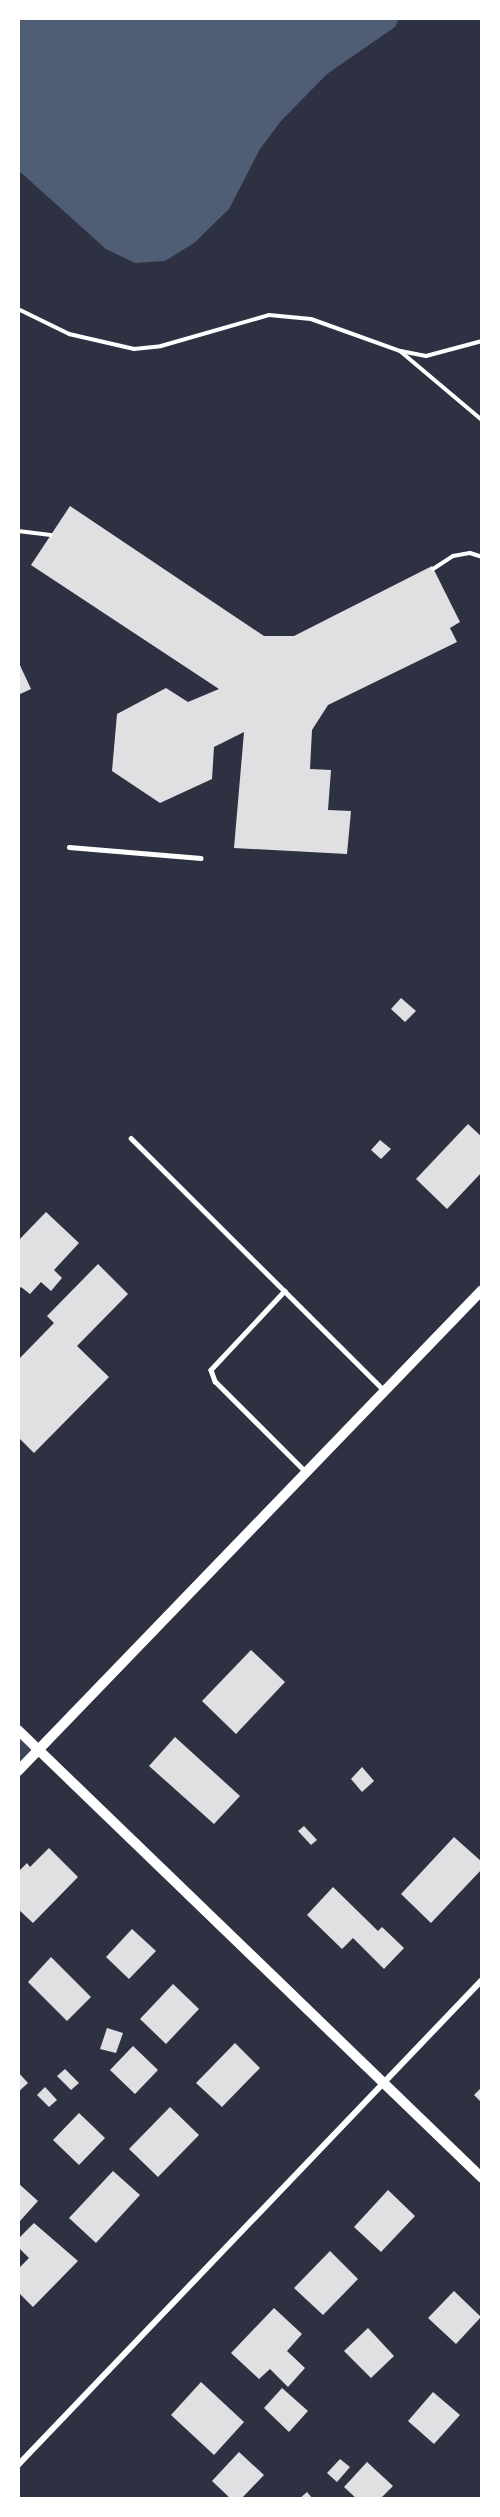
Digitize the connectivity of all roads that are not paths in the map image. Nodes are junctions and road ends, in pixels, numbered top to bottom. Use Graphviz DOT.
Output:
graph roads {
  1 [pos="69,847"];
  2 [pos="201,858"];
  3 [pos="131,1138"];
  4 [pos="482,1290"];
  5 [pos="285,1291"];
  6 [pos="385,1390"];
  7 [pos="306,1472"];
  8 [pos="18,1730"];
  9 [pos="38,1750"];
  10 [pos="18,1771"];
  11 [pos="482,1980"];
  12 [pos="384,2080"];
  13 [pos="482,2178"];
  14 [pos="18,2465"];
  1 -- 2 [label="lane"];
  3 -- 5 [label="lane"];
  4 -- 6 [label="street"];
  5 -- 6 [label="lane"];
  5 -- 7 [label="lane"];
  6 -- 7 [label="street"];
  7 -- 9 [label="street"];
  8 -- 9 [label="street"];
  9 -- 10 [label="street"];
  9 -- 12 [label="street"];
  11 -- 12 [label="street"];
  12 -- 13 [label="street"];
  12 -- 14 [label="street"];
}
